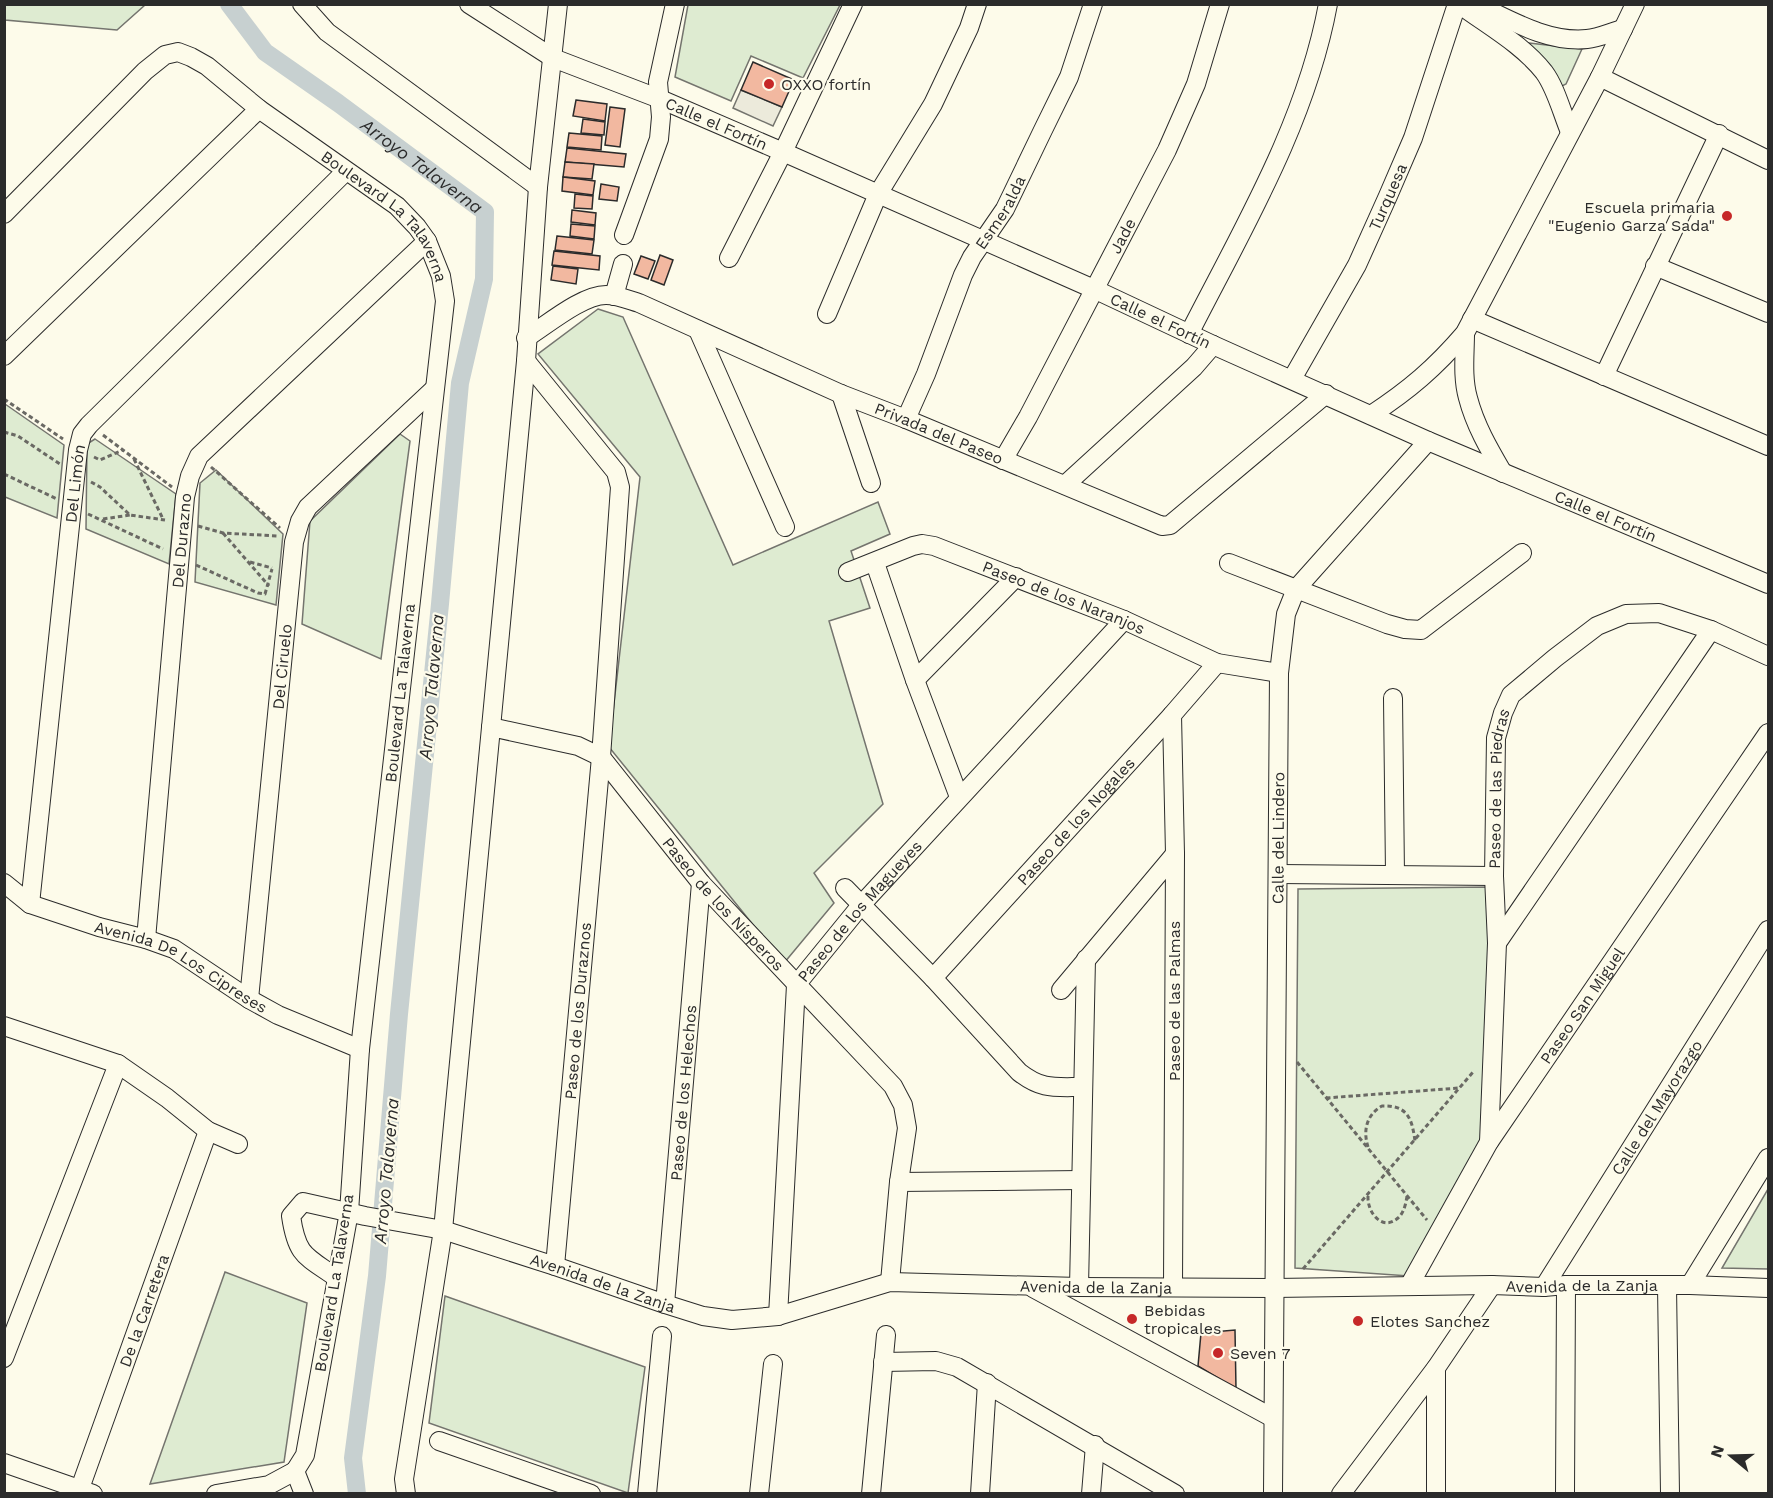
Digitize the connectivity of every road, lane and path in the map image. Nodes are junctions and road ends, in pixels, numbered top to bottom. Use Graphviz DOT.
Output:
graph roads {
  1 [pos="302,4"];
  2 [pos="469,4"];
  3 [pos="558,4"];
  4 [pos="675,4"];
  5 [pos="853,4"];
  6 [pos="977,4"];
  7 [pos="1093,4"];
  8 [pos="1220,4"];
  9 [pos="1328,4"];
  10 [pos="1458,4"];
  11 [pos="1476,4"];
  12 [pos="1635,4"];
  13 [pos="1623,29"];
  14 [pos="553,58"];
  15 [pos="1600,77"];
  16 [pos="660,99"];
  17 [pos="259,109"];
  18 [pos="1570,132"];
  19 [pos="1719,135"];
  20 [pos="783,152"];
  21 [pos="1768,160"];
  22 [pos="346,171"];
  23 [pos="538,187"];
  24 [pos="878,194"];
  25 [pos="4,214"];
  26 [pos="624,235"];
  27 [pos="427,241"];
  28 [pos="984,241"];
  29 [pos="729,258"];
  30 [pos="623,264"];
  31 [pos="1655,266"];
  32 [pos="1096,290"];
  33 [pos="614,296"];
  34 [pos="1768,313"];
  35 [pos="827,314"];
  36 [pos="1469,326"];
  37 [pos="698,330"];
  38 [pos="1189,334"];
  39 [pos="526,338"];
  40 [pos="1213,345"];
  41 [pos="4,356"];
  42 [pos="526,361"];
  43 [pos="1604,376"];
  44 [pos="1292,379"];
  45 [pos="434,389"];
  46 [pos="841,394"];
  47 [pos="1326,394"];
  48 [pos="1371,415"];
  49 [pos="906,418"];
  50 [pos="89,425"];
  51 [pos="4,432"];
  52 [pos="1428,441"];
  53 [pos="1768,446"];
  54 [pos="199,456"];
  55 [pos="133,458"];
  56 [pos="1003,460"];
  57 [pos="1503,473"];
  58 [pos="4,474"];
  59 [pos="76,474"];
  60 [pos="871,483"];
  61 [pos="1065,485"];
  62 [pos="185,497"];
  63 [pos="73,507"];
  64 [pos="130,515"];
  65 [pos="164,519"];
  66 [pos="100,520"];
  67 [pos="183,522"];
  68 [pos="785,527"];
  69 [pos="223,532"];
  70 [pos="1522,553"];
  71 [pos="180,557"];
  72 [pos="275,558"];
  73 [pos="248,561"];
  74 [pos="875,563"];
  75 [pos="1229,563"];
  76 [pos="273,568"];
  77 [pos="848,572"];
  78 [pos="291,574"];
  79 [pos="1016,577"];
  80 [pos="1768,584"];
  81 [pos="269,586"];
  82 [pos="1296,589"];
  83 [pos="287,609"];
  84 [pos="1124,620"];
  85 [pos="1711,630"];
  86 [pos="1768,656"];
  87 [pos="1217,663"];
  88 [pos="1279,673"];
  89 [pos="915,680"];
  90 [pos="1393,698"];
  91 [pos="1172,715"];
  92 [pos="491,727"];
  93 [pos="1768,733"];
  94 [pos="601,757"];
  95 [pos="959,797"];
  96 [pos="1175,854"];
  97 [pos="1279,874"];
  98 [pos="1395,876"];
  99 [pos="1494,876"];
  100 [pos="4,883"];
  101 [pos="701,883"];
  102 [pos="845,888"];
  103 [pos="30,904"];
  104 [pos="862,904"];
  105 [pos="1768,930"];
  106 [pos="146,939"];
  107 [pos="1497,943"];
  108 [pos="1086,960"];
  109 [pos="933,978"];
  110 [pos="796,985"];
  111 [pos="1060,990"];
  112 [pos="249,999"];
  113 [pos="4,1026"];
  114 [pos="360,1049"];
  115 [pos="1297,1062"];
  116 [pos="118,1064"];
  117 [pos="1481,1064"];
  118 [pos="1083,1087"];
  119 [pos="1460,1088"];
  120 [pos="1326,1098"];
  121 [pos="208,1131"];
  122 [pos="1414,1141"];
  123 [pos="1489,1142"];
  124 [pos="238,1144"];
  125 [pos="1368,1148"];
  126 [pos="1768,1158"];
  127 [pos="1081,1180"];
  128 [pos="899,1182"];
  129 [pos="1368,1195"];
  130 [pos="1407,1196"];
  131 [pos="357,1214"];
  132 [pos="1429,1222"];
  133 [pos="443,1230"];
  134 [pos="555,1266"];
  135 [pos="1304,1269"];
  136 [pos="337,1278"];
  137 [pos="890,1282"];
  138 [pos="1492,1285"];
  139 [pos="1566,1285"];
  140 [pos="1690,1285"];
  141 [pos="1409,1286"];
  142 [pos="1667,1286"];
  143 [pos="1032,1287"];
  144 [pos="1079,1287"];
  145 [pos="1173,1287"];
  146 [pos="1544,1287"];
  147 [pos="1274,1288"];
  148 [pos="1768,1288"];
  149 [pos="665,1304"];
  150 [pos="778,1316"];
  151 [pos="886,1335"];
  152 [pos="662,1336"];
  153 [pos="4,1358"];
  154 [pos="883,1362"];
  155 [pos="773,1364"];
  156 [pos="1436,1368"];
  157 [pos="987,1383"];
  158 [pos="1273,1418"];
  159 [pos="439,1441"];
  160 [pos="1095,1445"];
  161 [pos="4,1463"];
  162 [pos="295,1471"];
  163 [pos="84,1492"];
  164 [pos="216,1494"];
  165 [pos="304,1494"];
  166 [pos="406,1494"];
  167 [pos="591,1494"];
  168 [pos="647,1494"];
  169 [pos="759,1494"];
  170 [pos="871,1494"];
  171 [pos="980,1494"];
  172 [pos="1091,1494"];
  173 [pos="1175,1494"];
  174 [pos="1273,1494"];
  175 [pos="1341,1494"];
  176 [pos="1436,1494"];
  177 [pos="1564,1494"];
  178 [pos="1670,1494"];
  1 -- 23 [label="street"];
  2 -- 14 [label="street, Calle el Fortín"];
  3 -- 14 [label="street"];
  4 -- 16 [label="street"];
  5 -- 20 [label="street"];
  6 -- 24 [label="street"];
  7 -- 28 [label="street, Esmeralda"];
  8 -- 32 [label="street, Jade"];
  9 -- 38 [label="street"];
  10 -- 18 [label="street"];
  10 -- 44 [label="street, Turquesa"];
  11 -- 13 [label="street"];
  12 -- 13 [label="street"];
  13 -- 15 [label="street"];
  14 -- 16 [label="street, Calle el Fortín"];
  14 -- 23 [label="street"];
  15 -- 18 [label="street"];
  15 -- 19 [label="street"];
  16 -- 20 [label="street, Calle el Fortín"];
  16 -- 26 [label="street"];
  17 -- 22 [label="street, Boulevard La Talaverna"];
  17 -- 25 [label="street, Boulevard La Talaverna"];
  17 -- 41 [label="street"];
  18 -- 36 [label="street"];
  19 -- 21 [label="street"];
  19 -- 31 [label="street"];
  20 -- 24 [label="street, Calle el Fortín"];
  20 -- 29 [label="street"];
  22 -- 27 [label="street, Boulevard La Talaverna"];
  22 -- 50 [label="street, Del Limón"];
  23 -- 39 [label="street"];
  24 -- 28 [label="street, Calle el Fortín"];
  24 -- 35 [label="street"];
  27 -- 45 [label="street, Boulevard La Talaverna"];
  27 -- 54 [label="street, Del Durazno"];
  28 -- 32 [label="street, Calle el Fortín"];
  28 -- 49 [label="street, Esmeralda"];
  30 -- 33 [label="street"];
  31 -- 34 [label="street"];
  31 -- 43 [label="street"];
  32 -- 38 [label="street, Calle el Fortín"];
  32 -- 56 [label="street, Jade"];
  33 -- 37 [label="street, Privada del Paseo"];
  33 -- 39 [label="street, Privada del Paseo"];
  36 -- 43 [label="street"];
  36 -- 48 [label="street"];
  36 -- 57 [label="street"];
  37 -- 46 [label="street, Privada del Paseo"];
  37 -- 68 [label="street"];
  38 -- 40 [label="street, Calle el Fortín"];
  39 -- 42 [label="street"];
  40 -- 44 [label="street, Calle el Fortín"];
  40 -- 61 [label="street"];
  42 -- 92 [label="street"];
  42 -- 94 [label="street, Paseo de los Duraznos"];
  43 -- 53 [label="street"];
  44 -- 47 [label="street, Calle el Fortín"];
  45 -- 78 [label="street, Del Ciruelo"];
  45 -- 114 [label="street, Boulevard La Talaverna"];
  46 -- 49 [label="street, Privada del Paseo"];
  46 -- 60 [label="street"];
  47 -- 48 [label="street, Calle el Fortín"];
  47 -- 61 [label="street, Privada del Paseo"];
  48 -- 52 [label="street, Calle el Fortín"];
  49 -- 56 [label="street, Privada del Paseo"];
  50 -- 55 [label="path"];
  50 -- 59 [label="street, Del Limón"];
  51 -- 59 [label="path"];
  52 -- 57 [label="street, Calle el Fortín"];
  52 -- 82 [label="street, Calle del Lindero"];
  54 -- 62 [label="street, Del Durazno"];
  54 -- 69 [label="path"];
  55 -- 62 [label="path"];
  55 -- 65 [label="path"];
  56 -- 61 [label="street, Privada del Paseo"];
  57 -- 80 [label="street, Calle el Fortín"];
  58 -- 63 [label="path"];
  59 -- 63 [label="street, Del Limón"];
  59 -- 64 [label="path"];
  62 -- 67 [label="street, Del Durazno"];
  63 -- 66 [label="path"];
  63 -- 103 [label="street, Del Limón"];
  64 -- 65 [label="path"];
  64 -- 66 [label="path"];
  65 -- 67 [label="path"];
  66 -- 71 [label="path"];
  67 -- 69 [label="path"];
  67 -- 71 [label="street, Del Durazno"];
  69 -- 73 [label="path"];
  70 -- 82 [label="street"];
  71 -- 81 [label="path"];
  71 -- 106 [label="street, Del Durazno"];
  72 -- 76 [label="path"];
  73 -- 76 [label="path"];
  73 -- 81 [label="path"];
  74 -- 77 [label="street, Paseo de los Naranjos"];
  74 -- 79 [label="street, Paseo de los Naranjos"];
  74 -- 89 [label="street"];
  75 -- 82 [label="street"];
  76 -- 78 [label="path"];
  76 -- 81 [label="path"];
  78 -- 83 [label="street, Del Ciruelo"];
  79 -- 84 [label="street, Paseo de los Naranjos"];
  79 -- 89 [label="street"];
  81 -- 83 [label="path"];
  82 -- 88 [label="street, Calle del Lindero"];
  83 -- 112 [label="street, Del Ciruelo"];
  84 -- 87 [label="street, Paseo de los Naranjos"];
  84 -- 95 [label="street, Paseo de los Magueyes"];
  85 -- 86 [label="street, Paseo de las Piedras"];
  85 -- 99 [label="street, Paseo de las Piedras"];
  85 -- 107 [label="street"];
  87 -- 88 [label="street, Paseo de los Naranjos"];
  87 -- 91 [label="street, Paseo de los Nogales"];
  88 -- 97 [label="street, Calle del Lindero"];
  89 -- 95 [label="street"];
  90 -- 98 [label="street"];
  91 -- 96 [label="street, Paseo de las Palmas"];
  91 -- 109 [label="street, Paseo de los Nogales"];
  92 -- 94 [label="street, Paseo de los Nísperos"];
  92 -- 133 [label="street"];
  93 -- 123 [label="street, Paseo San Miguel"];
  94 -- 101 [label="street, Paseo de los Nísperos"];
  94 -- 134 [label="street, Paseo de los Duraznos"];
  95 -- 104 [label="street, Paseo de los Magueyes"];
  96 -- 108 [label="street"];
  96 -- 145 [label="street, Paseo de las Palmas"];
  97 -- 98 [label="street"];
  97 -- 147 [label="street, Calle del Lindero"];
  98 -- 99 [label="street"];
  99 -- 107 [label="street, Paseo de las Piedras"];
  100 -- 103 [label="street, Avenida De Los Cipreses"];
  101 -- 110 [label="street, Paseo de los Nísperos"];
  101 -- 149 [label="street, Paseo de los Helechos"];
  102 -- 104 [label="street"];
  103 -- 106 [label="street, Avenida De Los Cipreses"];
  104 -- 109 [label="street"];
  104 -- 110 [label="street, Paseo de los Magueyes"];
  105 -- 146 [label="street, Calle del Mayorazgo"];
  106 -- 112 [label="street, Avenida De Los Cipreses"];
  107 -- 123 [label="street, Paseo de las Piedras"];
  108 -- 111 [label="street"];
  108 -- 118 [label="street"];
  109 -- 118 [label="street"];
  110 -- 128 [label="street, Paseo de los Nísperos"];
  110 -- 150 [label="street, Paseo de los Magueyes"];
  112 -- 114 [label="street, Avenida De Los Cipreses"];
  113 -- 116 [label="street"];
  114 -- 131 [label="street, Boulevard La Talaverna"];
  115 -- 120 [label="path"];
  116 -- 121 [label="street"];
  116 -- 153 [label="street"];
  117 -- 119 [label="path"];
  118 -- 127 [label="street"];
  119 -- 120 [label="path"];
  119 -- 122 [label="path"];
  120 -- 125 [label="path"];
  121 -- 124 [label="street"];
  121 -- 163 [label="street, De la Carretera"];
  122 -- 125 [label="path"];
  122 -- 129 [label="path"];
  123 -- 141 [label="street, Paseo San Miguel"];
  125 -- 130 [label="path"];
  126 -- 140 [label="street"];
  127 -- 128 [label="street"];
  127 -- 144 [label="street"];
  128 -- 137 [label="street, Paseo de los Nísperos"];
  129 -- 130 [label="path"];
  129 -- 135 [label="path"];
  130 -- 132 [label="path"];
  131 -- 133 [label="street, Avenida de la Zanja"];
  131 -- 136 [label="street, Boulevard La Talaverna"];
  131 -- 136 [label="street, Avenida de la Zanja"];
  133 -- 134 [label="street, Avenida de la Zanja"];
  133 -- 166 [label="street"];
  134 -- 149 [label="street, Avenida de la Zanja"];
  136 -- 162 [label="street, Boulevard La Talaverna"];
  137 -- 143 [label="street, Avenida de la Zanja"];
  137 -- 150 [label="street, Avenida de la Zanja"];
  138 -- 141 [label="street, Avenida de la Zanja"];
  138 -- 146 [label="street, Avenida de la Zanja"];
  138 -- 156 [label="street"];
  139 -- 142 [label="street, Avenida de la Zanja"];
  139 -- 146 [label="street, Avenida de la Zanja"];
  139 -- 177 [label="street"];
  140 -- 142 [label="street, Avenida de la Zanja"];
  140 -- 148 [label="street, Avenida de la Zanja"];
  141 -- 147 [label="street, Avenida de la Zanja"];
  142 -- 178 [label="street"];
  143 -- 144 [label="street, Avenida de la Zanja"];
  143 -- 158 [label="street"];
  144 -- 145 [label="street, Avenida de la Zanja"];
  145 -- 147 [label="street, Avenida de la Zanja"];
  147 -- 158 [label="street, Calle del Lindero"];
  149 -- 150 [label="street, Avenida de la Zanja"];
  151 -- 154 [label="street"];
  152 -- 168 [label="street"];
  154 -- 157 [label="street"];
  154 -- 170 [label="street"];
  155 -- 169 [label="street"];
  156 -- 175 [label="street"];
  156 -- 176 [label="street"];
  157 -- 160 [label="street"];
  157 -- 171 [label="street"];
  158 -- 174 [label="street, Calle del Lindero"];
  159 -- 167 [label="street"];
  160 -- 172 [label="street"];
  160 -- 173 [label="street"];
  161 -- 163 [label="street"];
  162 -- 164 [label="street"];
  162 -- 165 [label="street"];
}
